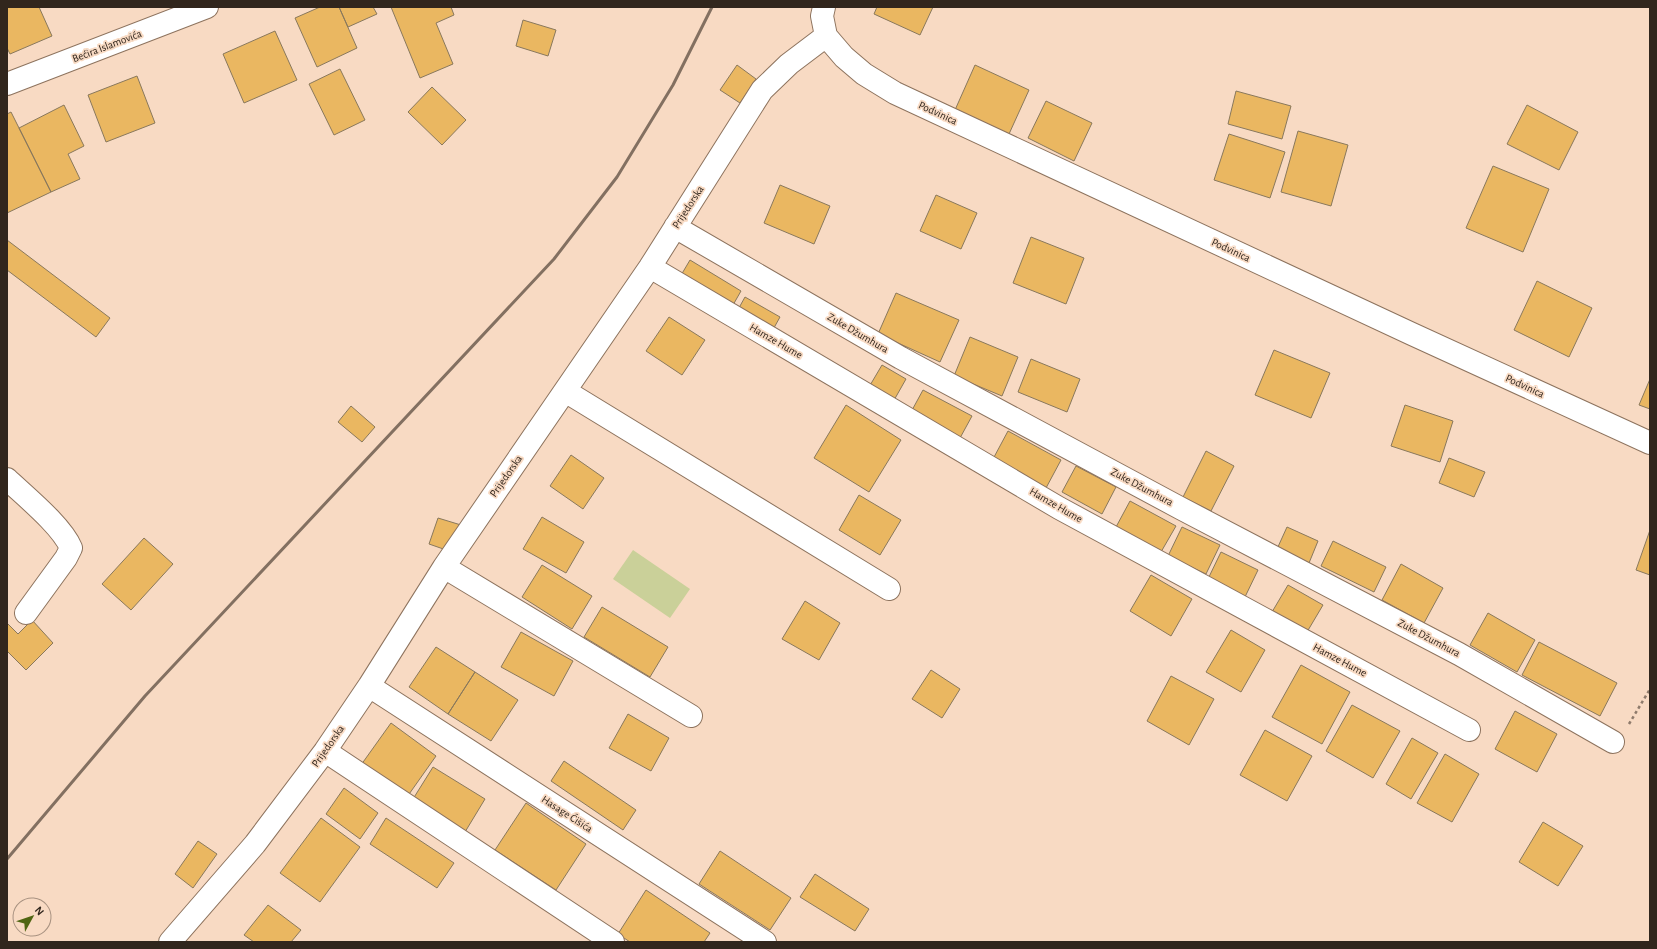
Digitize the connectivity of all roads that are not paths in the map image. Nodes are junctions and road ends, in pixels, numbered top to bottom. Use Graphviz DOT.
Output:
graph roads {
  1 [pos="207,7"];
  2 [pos="824,7"];
  3 [pos="826,36"];
  4 [pos="7,84"];
  5 [pos="675,228"];
  6 [pos="650,267"];
  7 [pos="565,391"];
  8 [pos="1650,443"];
  9 [pos="7,479"];
  10 [pos="444,566"];
  11 [pos="889,589"];
  12 [pos="26,613"];
  13 [pos="369,686"];
  14 [pos="691,716"];
  15 [pos="1469,730"];
  16 [pos="1613,742"];
  17 [pos="324,751"];
  18 [pos="170,942"];
  19 [pos="612,942"];
  20 [pos="765,942"];
  1 -- 4 [label="street, Bećira Islamovića"];
  2 -- 3 [label="street"];
  3 -- 5 [label="street, Prijedorska"];
  3 -- 8 [label="street, Podvinica"];
  5 -- 6 [label="street, Prijedorska"];
  5 -- 16 [label="street, Zuke Džumhura"];
  6 -- 7 [label="street, Prijedorska"];
  6 -- 15 [label="street, Hamze Hume"];
  7 -- 10 [label="street, Prijedorska"];
  7 -- 11 [label="street"];
  9 -- 12 [label="street"];
  10 -- 13 [label="street, Prijedorska"];
  10 -- 14 [label="street"];
  13 -- 17 [label="street, Prijedorska"];
  13 -- 20 [label="street, Hasage Ćišića"];
  17 -- 18 [label="street, Prijedorska"];
  17 -- 19 [label="street"];
}
